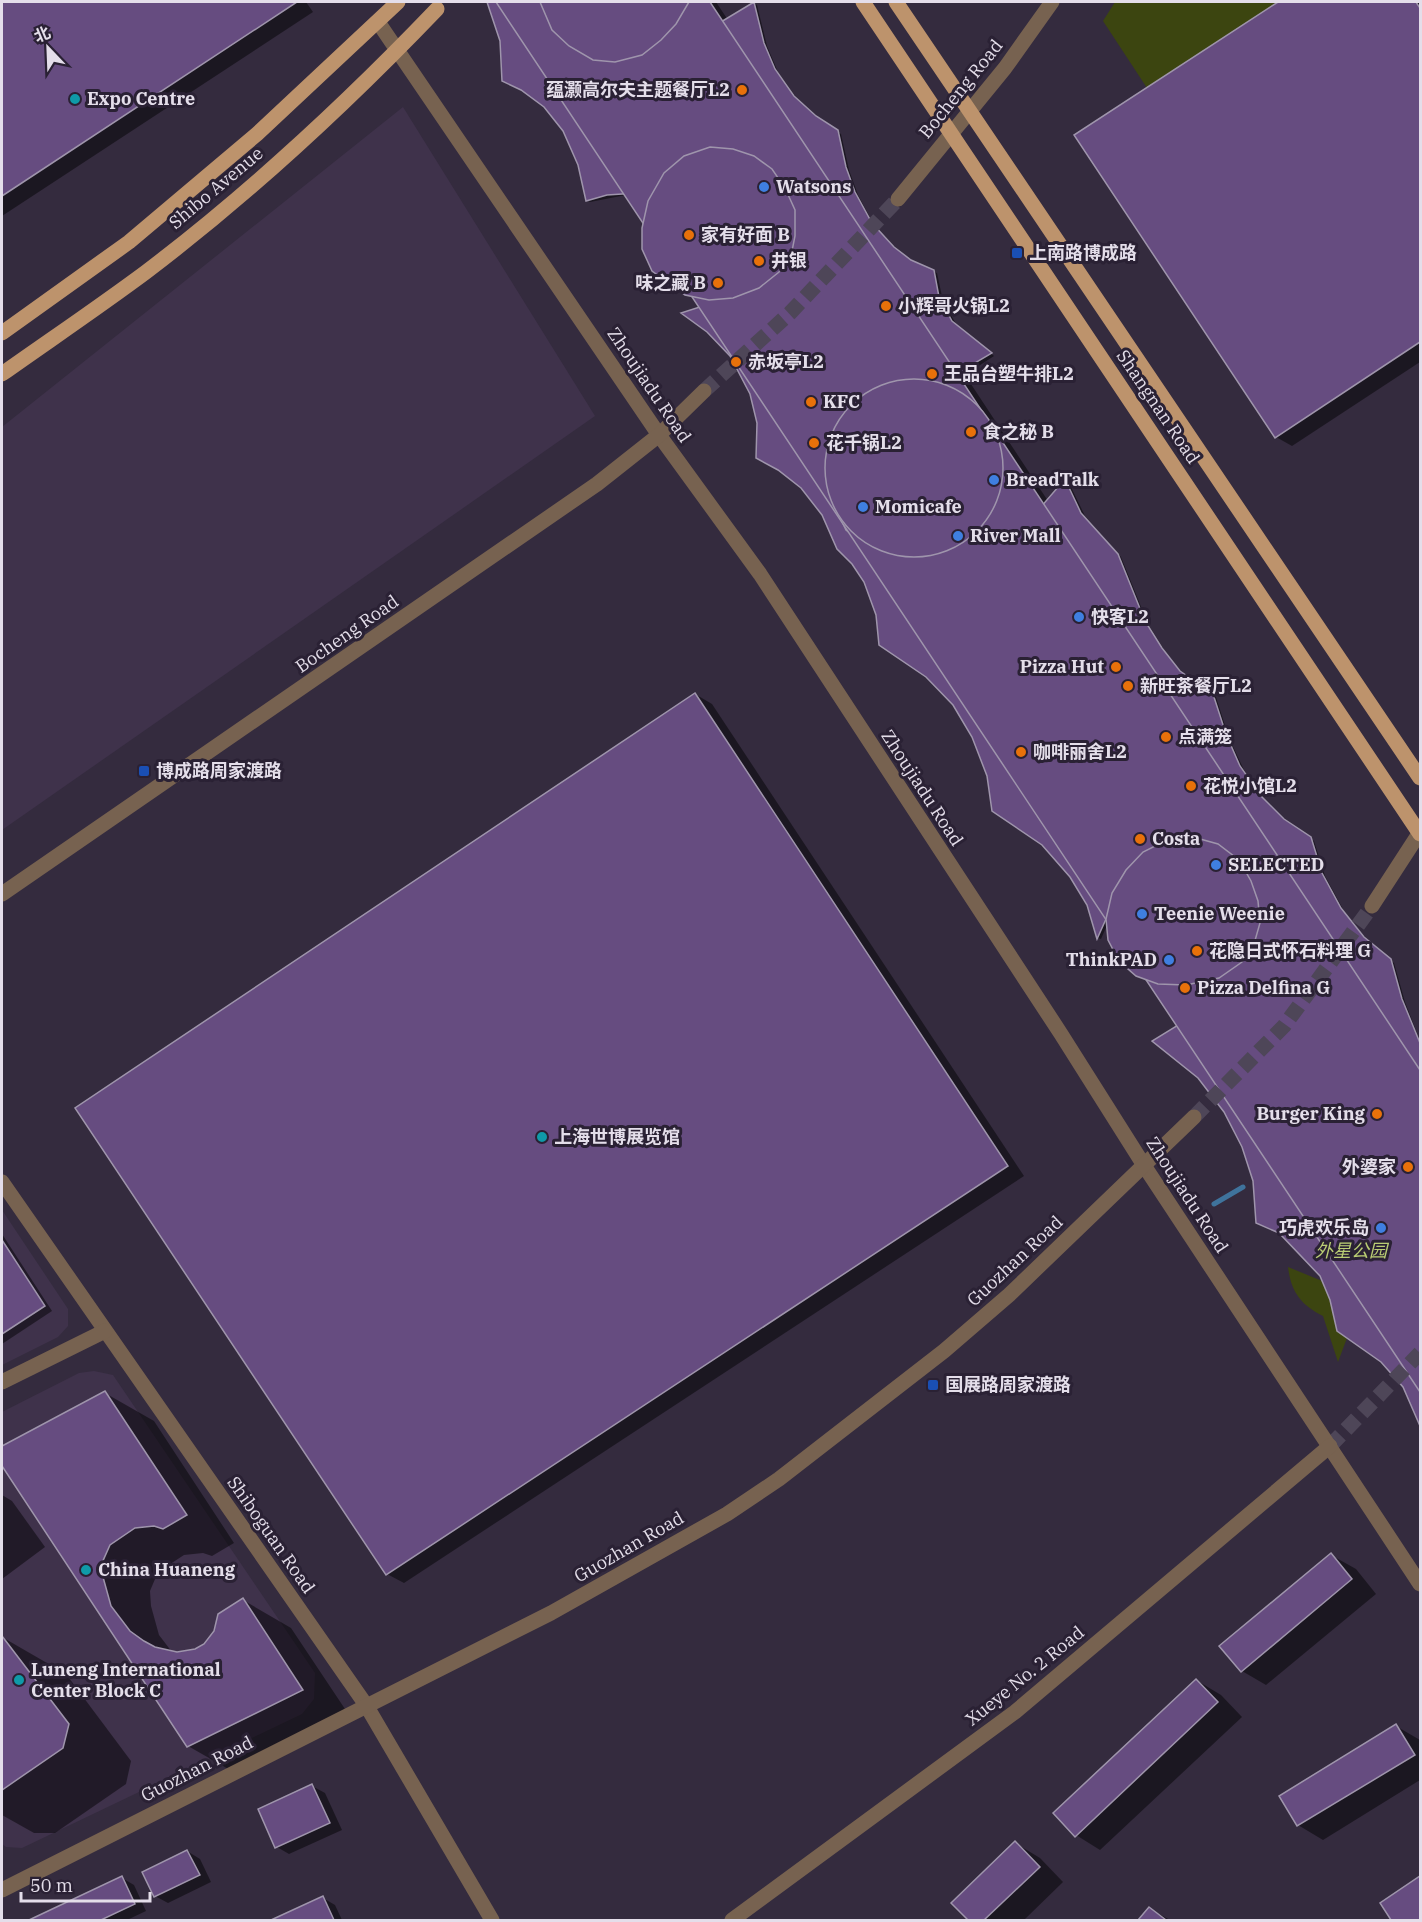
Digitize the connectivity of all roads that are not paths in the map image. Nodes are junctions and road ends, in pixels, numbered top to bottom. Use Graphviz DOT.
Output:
graph roads {
  1 [pos="398,2"];
  2 [pos="863,2"];
  3 [pos="896,2"];
  4 [pos="1052,2"];
  5 [pos="436,9"];
  6 [pos="378,22"];
  7 [pos="397,50"];
  8 [pos="970,111"];
  9 [pos="951,133"];
  10 [pos="898,199"];
  11 [pos="2,333"];
  12 [pos="2,374"];
  13 [pos="704,391"];
  14 [pos="659,435"];
  15 [pos="1420,778"];
  16 [pos="1420,833"];
  17 [pos="2,894"];
  18 [pos="1372,906"];
  19 [pos="1194,1117"];
  20 [pos="1145,1167"];
  21 [pos="2,1182"];
  22 [pos="105,1331"];
  23 [pos="2,1382"];
  24 [pos="1330,1446"];
  25 [pos="1420,1584"];
  26 [pos="366,1705"];
  27 [pos="3,1887"];
  28 [pos="492,1920"];
  29 [pos="732,1920"];
  1 -- 6 [label="main road, Shibo Avenue"];
  2 -- 9 [label="main road, Shangnan Road"];
  3 -- 8 [label="main road, Shangnan Road"];
  4 -- 8 [label="street, Bocheng Road"];
  5 -- 7 [label="main road, Shibo Avenue"];
  6 -- 7 [label="street, Zhoujiadu Road"];
  6 -- 11 [label="main road, Shibo Avenue"];
  7 -- 12 [label="main road, Shibo Avenue"];
  7 -- 14 [label="street, Zhoujiadu Road"];
  8 -- 9 [label="street, Bocheng Road"];
  8 -- 15 [label="main road, Shangnan Road"];
  9 -- 10 [label="street, Bocheng Road"];
  9 -- 16 [label="main road, Shangnan Road"];
  13 -- 14 [label="street, Bocheng Road"];
  14 -- 17 [label="street, Bocheng Road"];
  14 -- 20 [label="street, Zhoujiadu Road"];
  16 -- 18 [label="street"];
  19 -- 20 [label="street, Guozhan Road"];
  20 -- 24 [label="street, Zhoujiadu Road"];
  20 -- 26 [label="street, Guozhan Road"];
  21 -- 22 [label="street, Shiboguan Road"];
  22 -- 23 [label="street"];
  22 -- 26 [label="street, Shiboguan Road"];
  24 -- 25 [label="street, Zhoujiadu Road"];
  24 -- 29 [label="street, Xueye No. 2 Road"];
  26 -- 27 [label="street, Guozhan Road"];
  26 -- 28 [label="street, Shiboguan Road"];
}
